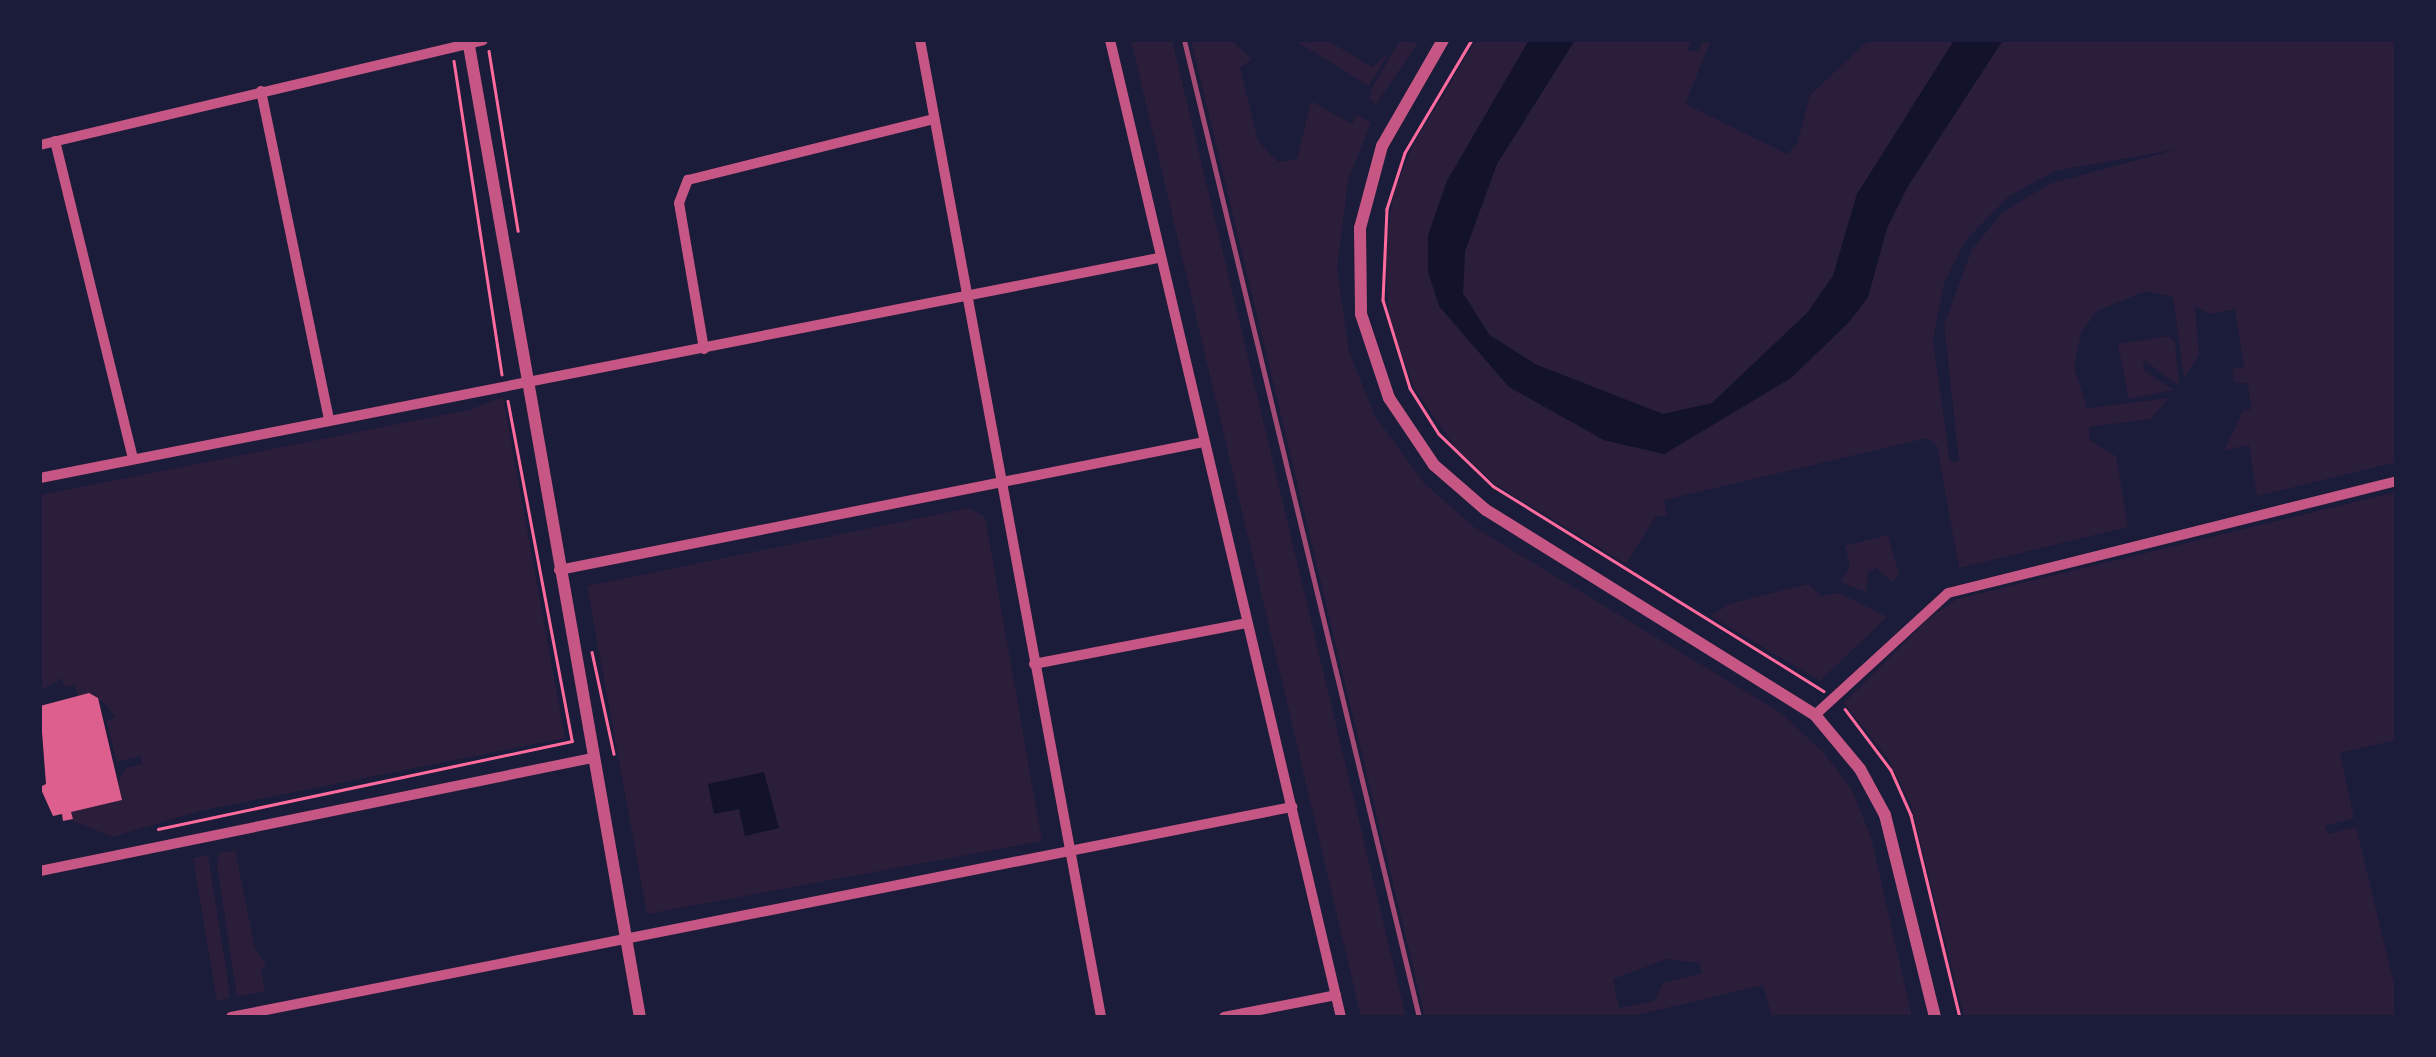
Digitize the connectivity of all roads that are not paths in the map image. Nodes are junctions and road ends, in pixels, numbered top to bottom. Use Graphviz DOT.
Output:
graph roads {
  1 [pos="483,40"];
  2 [pos="920,40"];
  3 [pos="1110,40"];
  4 [pos="1444,40"];
  5 [pos="468,41"];
  6 [pos="260,92"];
  7 [pos="934,119"];
  8 [pos="55,141"];
  9 [pos="40,145"];
  10 [pos="1158,258"];
  11 [pos="968,296"];
  12 [pos="704,349"];
  13 [pos="525,382"];
  14 [pos="330,420"];
  15 [pos="1204,442"];
  16 [pos="132,459"];
  17 [pos="40,478"];
  18 [pos="2396,481"];
  19 [pos="1002,484"];
  20 [pos="559,570"];
  21 [pos="1246,624"];
  22 [pos="1034,664"];
  23 [pos="1816,714"];
  24 [pos="592,758"];
  25 [pos="1292,807"];
  26 [pos="1070,850"];
  27 [pos="40,872"];
  28 [pos="625,938"];
  29 [pos="1336,995"];
  30 [pos="231,1017"];
  31 [pos="640,1017"];
  32 [pos="1101,1017"];
  33 [pos="1224,1017"];
  34 [pos="1341,1017"];
  35 [pos="1935,1017"];
  1 -- 5 [label="street"];
  2 -- 7 [label="street"];
  3 -- 10 [label="street"];
  4 -- 23 [label="street"];
  5 -- 6 [label="street"];
  5 -- 13 [label="street"];
  6 -- 8 [label="street"];
  6 -- 14 [label="street"];
  7 -- 11 [label="street"];
  7 -- 12 [label="street"];
  8 -- 9 [label="street"];
  8 -- 16 [label="street"];
  10 -- 11 [label="street"];
  10 -- 15 [label="street"];
  11 -- 12 [label="street"];
  11 -- 19 [label="street"];
  12 -- 13 [label="street"];
  13 -- 14 [label="street"];
  13 -- 20 [label="street"];
  14 -- 16 [label="street"];
  15 -- 19 [label="street"];
  15 -- 21 [label="street"];
  16 -- 17 [label="street"];
  18 -- 23 [label="street"];
  19 -- 20 [label="street"];
  19 -- 22 [label="street"];
  20 -- 24 [label="street"];
  21 -- 22 [label="street"];
  21 -- 25 [label="street"];
  22 -- 26 [label="street"];
  23 -- 35 [label="street"];
  24 -- 27 [label="street"];
  24 -- 28 [label="street"];
  25 -- 26 [label="street"];
  25 -- 29 [label="street"];
  26 -- 28 [label="street"];
  26 -- 32 [label="street"];
  28 -- 30 [label="street"];
  28 -- 31 [label="street"];
  29 -- 33 [label="street"];
  29 -- 34 [label="street"];
}
